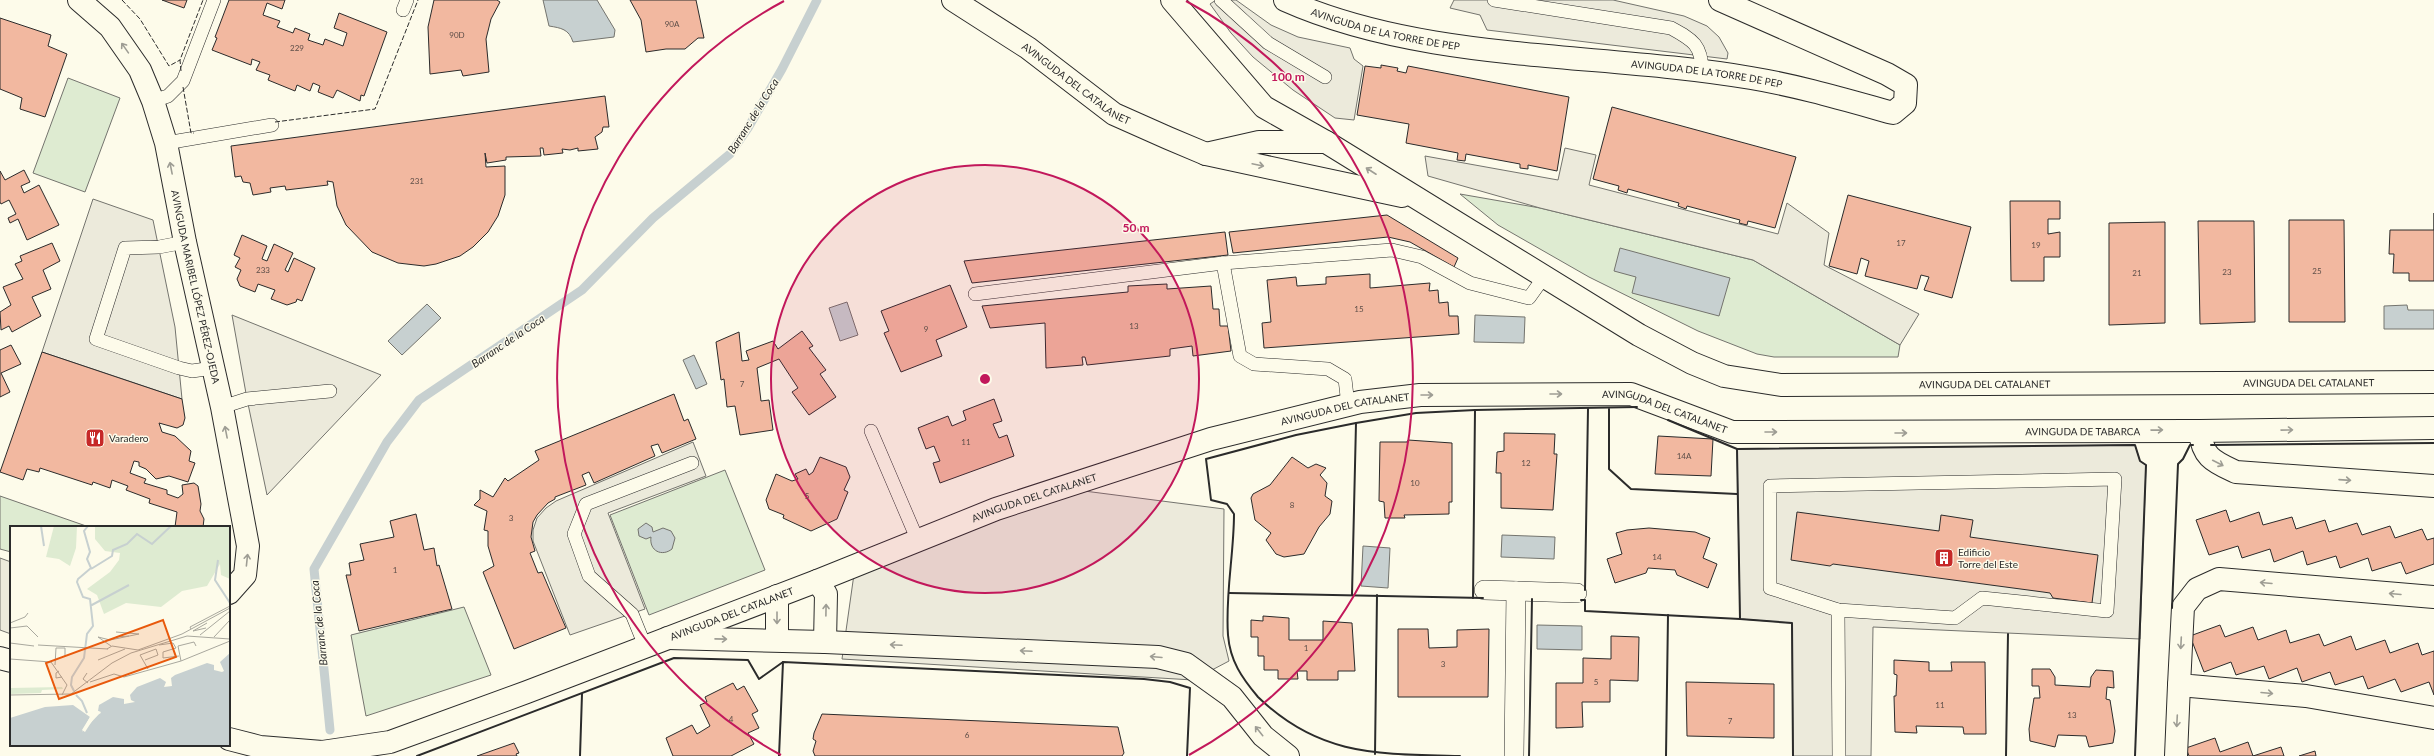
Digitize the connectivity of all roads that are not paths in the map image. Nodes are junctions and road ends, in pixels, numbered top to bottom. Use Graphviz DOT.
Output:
graph roads {
  1 [pos="79,0"];
  2 [pos="214,0"];
  3 [pos="952,0"];
  4 [pos="1172,0"];
  5 [pos="1221,0"];
  6 [pos="1285,0"];
  7 [pos="1494,0"];
  8 [pos="1720,0"];
  9 [pos="1702,72"];
  10 [pos="1325,77"];
  11 [pos="153,101"];
  12 [pos="272,125"];
  13 [pos="1326,142"];
  14 [pos="166,143"];
  15 [pos="1206,154"];
  16 [pos="1416,199"];
  17 [pos="185,242"];
  18 [pos="1223,263"];
  19 [pos="1544,277"];
  20 [pos="975,294"];
  21 [pos="213,368"];
  22 [pos="2434,382"];
  23 [pos="330,391"];
  24 [pos="1354,404"];
  25 [pos="222,407"];
  26 [pos="2434,428"];
  27 [pos="871,431"];
  28 [pos="1732,432"];
  29 [pos="2200,432"];
  30 [pos="692,463"];
  31 [pos="2434,486"];
  32 [pos="918,541"];
  33 [pos="817,581"];
  34 [pos="1484,590"];
  35 [pos="1516,591"];
  36 [pos="230,592"];
  37 [pos="1577,593"];
  38 [pos="777,596"];
  39 [pos="2434,597"];
  40 [pos="1838,610"];
  41 [pos="668,638"];
  42 [pos="777,640"];
  43 [pos="825,642"];
  44 [pos="645,646"];
  45 [pos="0,658"];
  46 [pos="10,661"];
  47 [pos="2179,685"];
  48 [pos="2434,718"];
  49 [pos="230,739"];
  50 [pos="1288,756"];
  51 [pos="1514,756"];
  52 [pos="1839,756"];
  53 [pos="2176,756"];
  11 -- 1 [label="street, AVINGUDA MARIBEL LÓPEZ PÉREZ-OJEDA, one-way"];
  2 -- 11 [label="lane"];
  3 -- 15 [label="street, AVINGUDA DEL CATALANET"];
  4 -- 13 [label="street"];
  5 -- 10 [label="lane"];
  6 -- 9 [label="street, AVINGUDA DE LA TORRE DE PEP"];
  7 -- 9 [label="lane"];
  8 -- 9 [label="street, AVINGUDA DE LA TORRE DE PEP"];
  11 -- 14 [label="street, AVINGUDA MARIBEL LÓPEZ PÉREZ-OJEDA"];
  12 -- 14 [label="lane"];
  13 -- 15 [label="street"];
  16 -- 13 [label="street, AVINGUDA DEL CATALANET, one-way"];
  17 -- 14 [label="street, AVINGUDA MARIBEL LÓPEZ PÉREZ-OJEDA, one-way"];
  15 -- 16 [label="street, AVINGUDA DEL CATALANET, one-way"];
  16 -- 19 [label="street, AVINGUDA DEL CATALANET"];
  17 -- 21 [label="street, AVINGUDA MARIBEL LÓPEZ PÉREZ-OJEDA"];
  17 -- 21 [label="lane"];
  18 -- 19 [label="lane"];
  18 -- 20 [label="lane"];
  18 -- 24 [label="lane"];
  19 -- 22 [label="street, AVINGUDA DEL CATALANET"];
  21 -- 25 [label="street, AVINGUDA MARIBEL LÓPEZ PÉREZ-OJEDA"];
  23 -- 25 [label="lane"];
  24 -- 28 [label="street, AVINGUDA DEL CATALANET, one-way"];
  24 -- 32 [label="street, AVINGUDA DEL CATALANET"];
  36 -- 25 [label="street, AVINGUDA MARIBEL LÓPEZ PÉREZ-OJEDA, one-way"];
  29 -- 26 [label="street, AVINGUDA DE TABARCA, one-way"];
  27 -- 32 [label="lane"];
  28 -- 29 [label="street, AVINGUDA DE TABARCA, one-way"];
  29 -- 31 [label="street, one-way"];
  30 -- 44 [label="lane"];
  32 -- 33 [label="street, AVINGUDA DEL CATALANET"];
  33 -- 38 [label="street, AVINGUDA DEL CATALANET"];
  43 -- 33 [label="street, one-way"];
  34 -- 35 [label="street"];
  35 -- 37 [label="street"];
  35 -- 51 [label="street"];
  38 -- 41 [label="street, AVINGUDA DEL CATALANET"];
  38 -- 42 [label="street, one-way"];
  39 -- 47 [label="street, one-way"];
  40 -- 40 [label="lane"];
  40 -- 52 [label="lane"];
  41 -- 42 [label="street, one-way"];
  41 -- 44 [label="street, AVINGUDA DEL CATALANET"];
  42 -- 43 [label="street"];
  50 -- 43 [label="street, one-way"];
  44 -- 49 [label="street, AVINGUDA DEL CATALANET"];
  45 -- 46 [label="street"];
  47 -- 48 [label="street, one-way"];
  47 -- 53 [label="street, one-way"];
}
